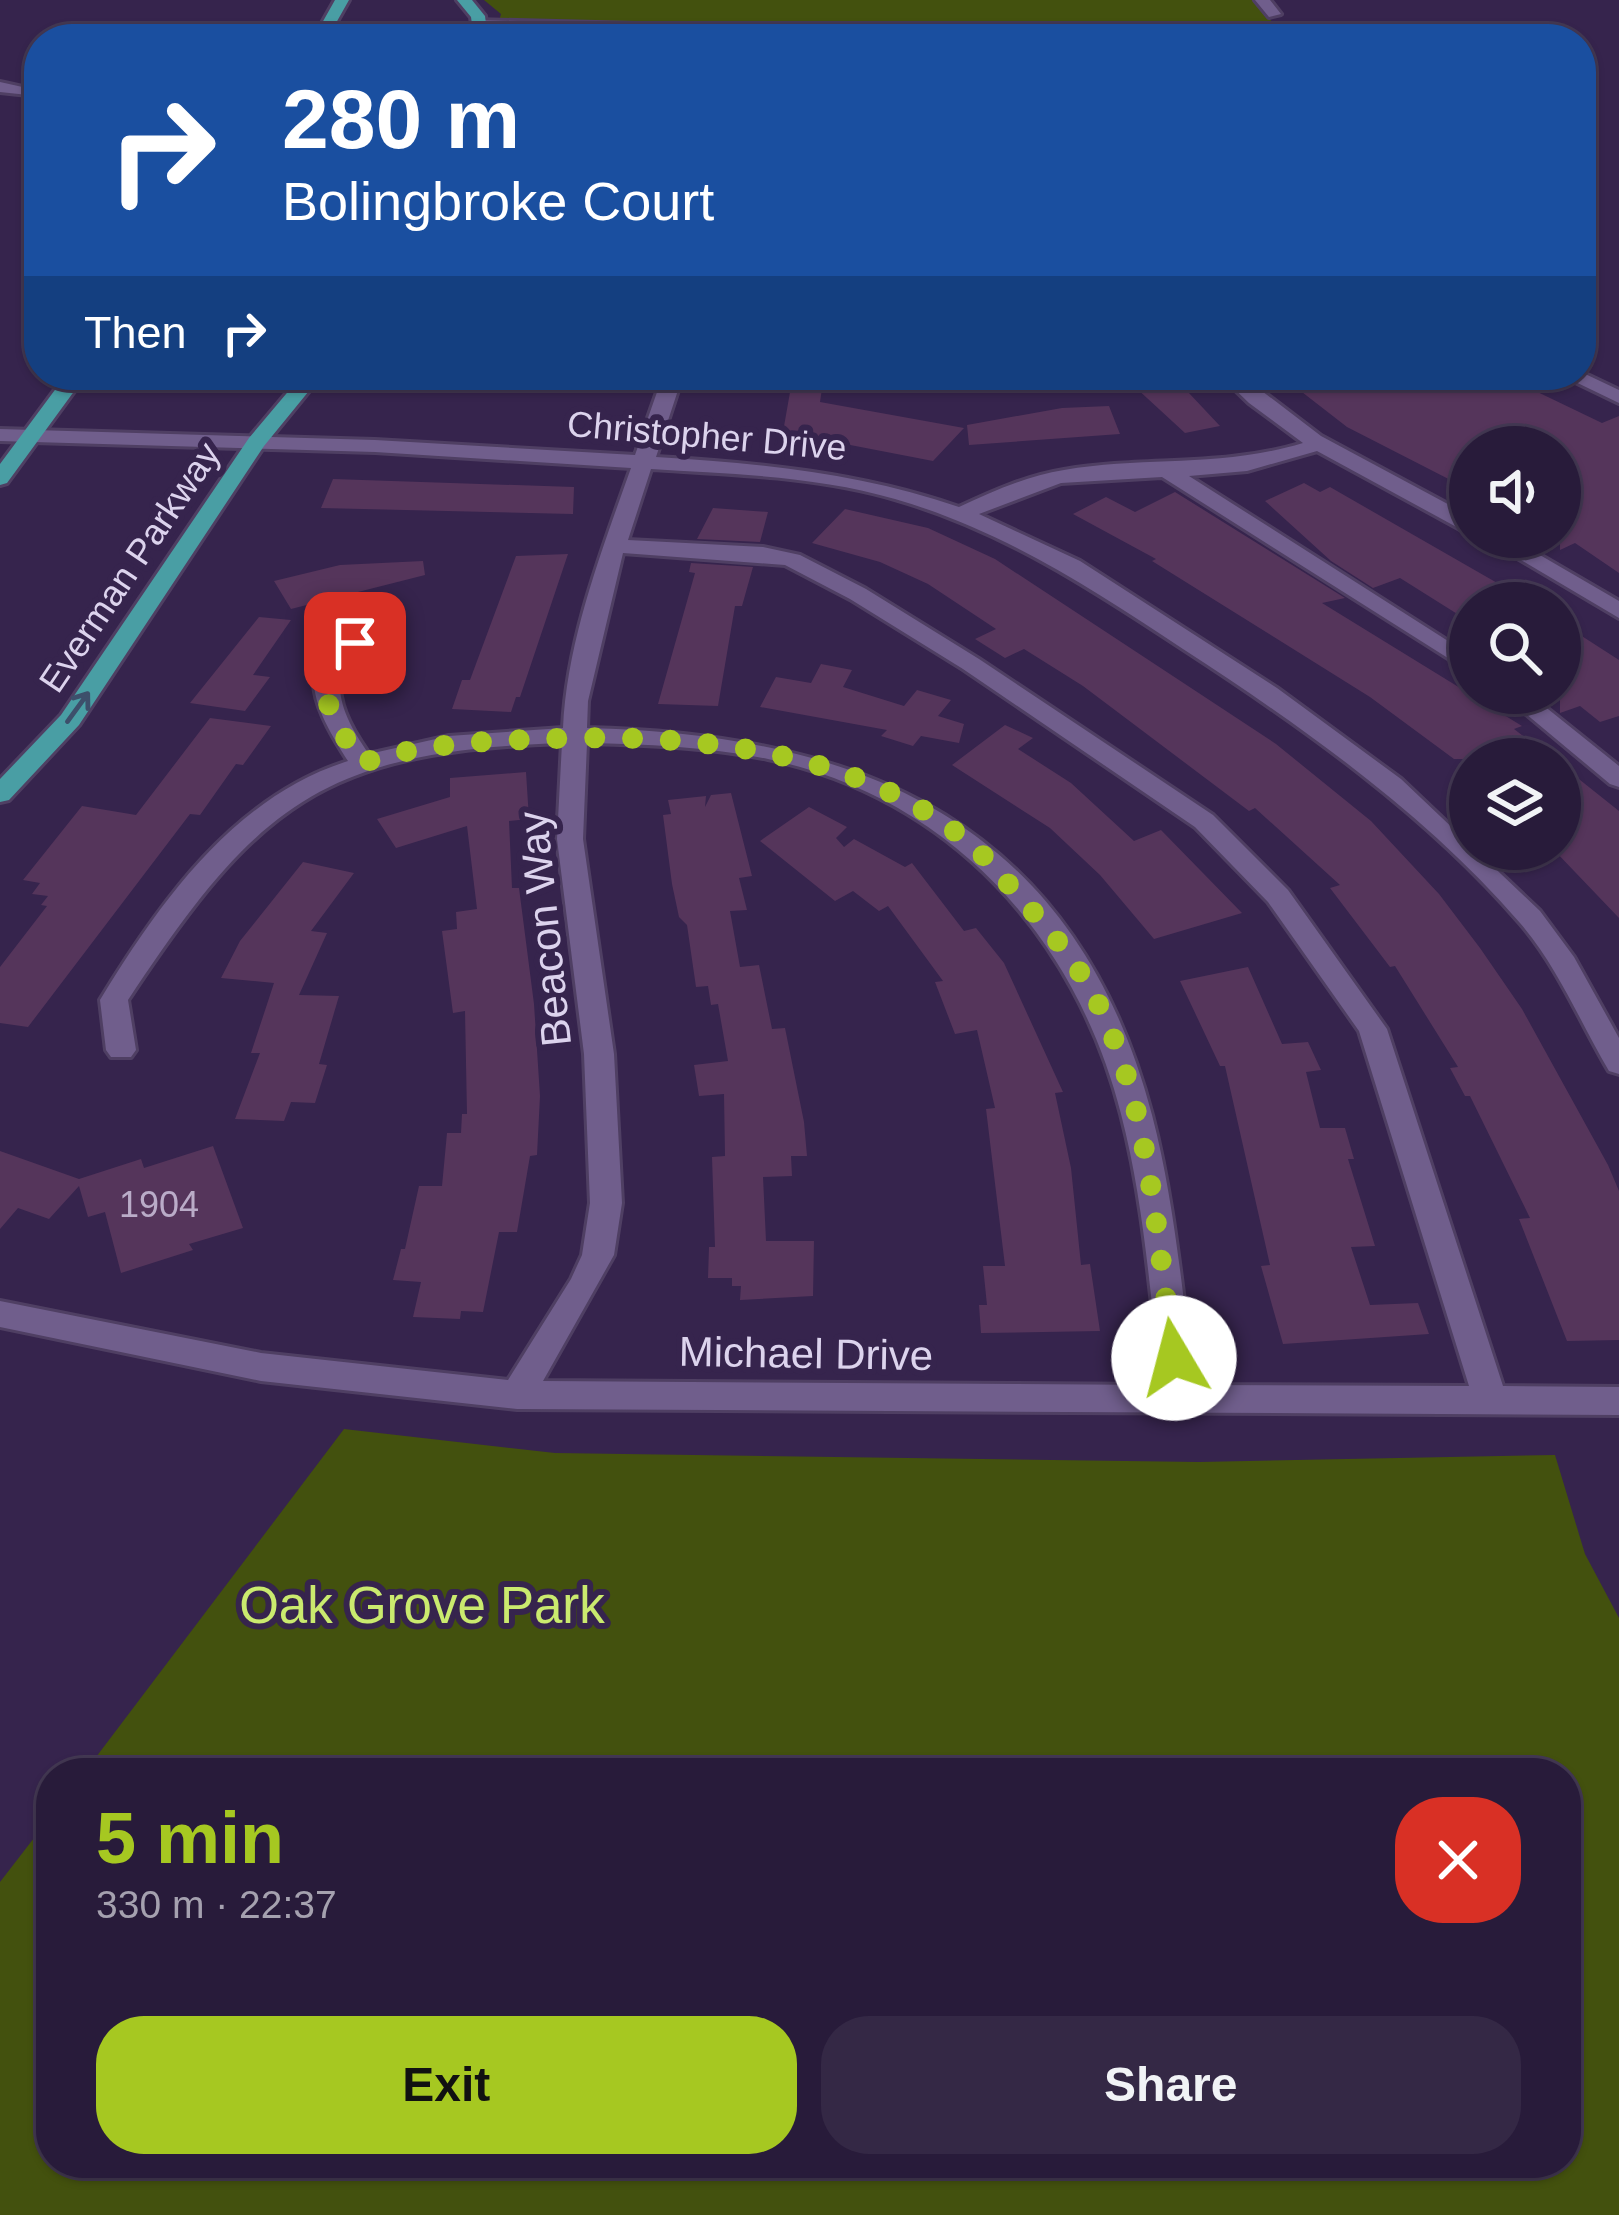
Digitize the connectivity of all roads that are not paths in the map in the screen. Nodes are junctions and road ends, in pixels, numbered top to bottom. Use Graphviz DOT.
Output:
graph roads {
  1 [pos="1262,0"];
  2 [pos="1274,14"];
  3 [pos="64,390"];
  4 [pos="299,390"];
  5 [pos="668,390"];
  6 [pos="1246,390"];
  7 [pos="0,435"];
  8 [pos="28,436"];
  9 [pos="256,442"];
  10 [pos="1320,444"];
  11 [pos="643,462"];
  12 [pos="1162,468"];
  13 [pos="0,478"];
  14 [pos="1449,513"];
  15 [pos="962,514"];
  16 [pos="614,546"];
  17 [pos="1528,558"];
  18 [pos="1619,611"];
  19 [pos="355,643"];
  20 [pos="1449,651"];
  21 [pos="1539,714"];
  22 [pos="574,737"];
  23 [pos="362,763"];
  24 [pos="1619,779"];
  25 [pos="0,794"];
  26 [pos="121,1050"];
  27 [pos="1619,1064"];
  28 [pos="0,1314"];
  29 [pos="517,1395"];
  30 [pos="1180,1401"];
  31 [pos="1491,1401"];
  32 [pos="1619,1401"];
  1 -- 2 [label="street"];
  3 -- 8 [label="main road"];
  4 -- 9 [label="main road, Everman Parkway"];
  5 -- 11 [label="street, Beacon Way"];
  6 -- 10 [label="street"];
  7 -- 8 [label="street, Christopher Drive"];
  8 -- 9 [label="street, Christopher Drive"];
  8 -- 13 [label="main road"];
  9 -- 11 [label="street, Christopher Drive"];
  25 -- 9 [label="main road, Everman Parkway, one-way"];
  10 -- 12 [label="street"];
  10 -- 14 [label="street"];
  11 -- 15 [label="street, Christopher Drive"];
  11 -- 16 [label="street, Beacon Way"];
  12 -- 15 [label="street"];
  12 -- 20 [label="street"];
  15 -- 27 [label="street, Christopher Drive"];
  16 -- 22 [label="street, Beacon Way"];
  16 -- 31 [label="street"];
  17 -- 18 [label="street"];
  19 -- 23 [label="street"];
  21 -- 24 [label="street"];
  22 -- 23 [label="street"];
  22 -- 29 [label="street, Beacon Way"];
  22 -- 30 [label="street"];
  23 -- 26 [label="street"];
  28 -- 29 [label="street, Michael Drive"];
  29 -- 30 [label="street, Michael Drive"];
  30 -- 31 [label="street, Michael Drive"];
  31 -- 32 [label="street, Michael Drive"];
}
